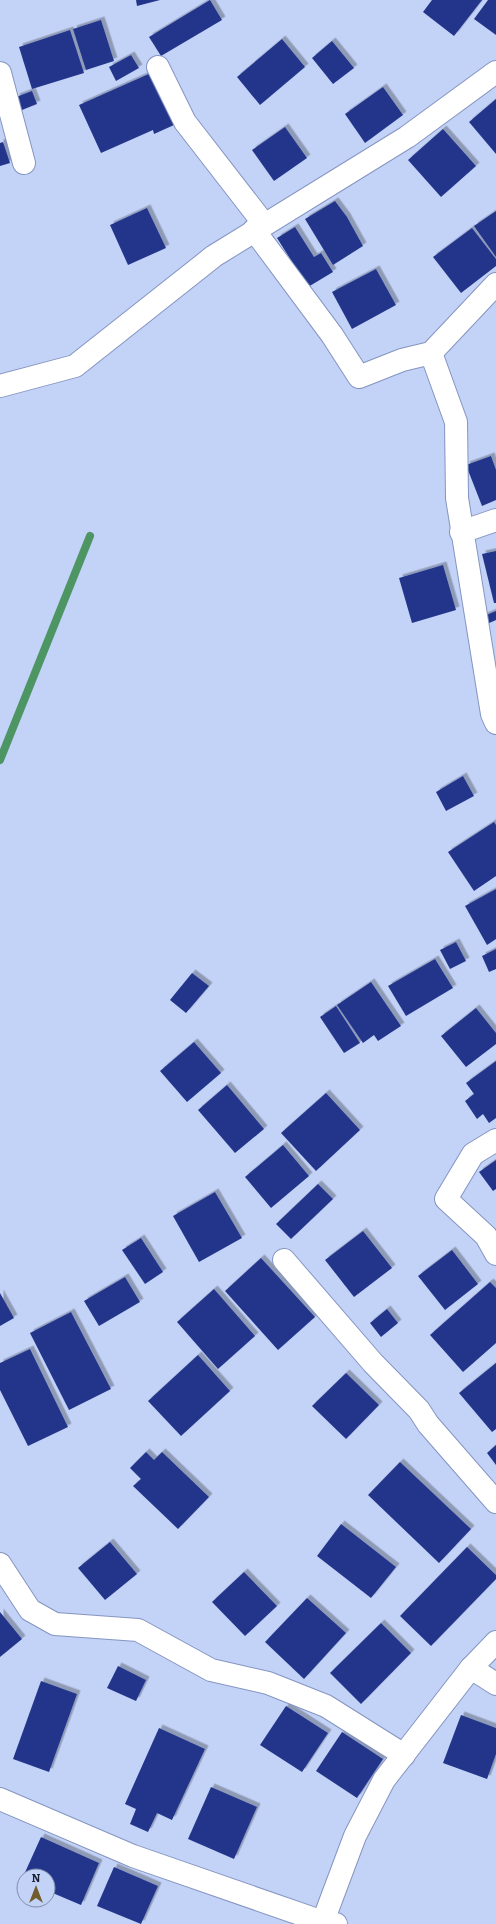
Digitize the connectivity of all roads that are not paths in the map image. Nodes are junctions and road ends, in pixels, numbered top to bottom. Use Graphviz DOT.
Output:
graph roads {
  1 [pos="158,67"];
  2 [pos="496,72"];
  3 [pos="0,73"];
  4 [pos="24,164"];
  5 [pos="259,227"];
  6 [pos="496,284"];
  7 [pos="431,352"];
  8 [pos="0,386"];
  9 [pos="496,520"];
  10 [pos="461,532"];
  11 [pos="496,723"];
  12 [pos="496,1140"];
  13 [pos="493,1240"];
  14 [pos="284,1260"];
  15 [pos="496,1502"];
  16 [pos="0,1564"];
  17 [pos="496,1642"];
  18 [pos="471,1668"];
  19 [pos="496,1684"];
  20 [pos="404,1755"];
  21 [pos="0,1799"];
  22 [pos="327,1923"];
  1 -- 5 [label="street"];
  2 -- 5 [label="street"];
  3 -- 4 [label="street"];
  5 -- 7 [label="street"];
  5 -- 8 [label="street"];
  6 -- 7 [label="street"];
  7 -- 10 [label="street"];
  9 -- 10 [label="street"];
  10 -- 11 [label="street"];
  12 -- 13 [label="street"];
  14 -- 15 [label="street"];
  16 -- 20 [label="street"];
  17 -- 18 [label="street"];
  18 -- 19 [label="street"];
  18 -- 20 [label="street"];
  20 -- 22 [label="street"];
  21 -- 22 [label="street"];
}
